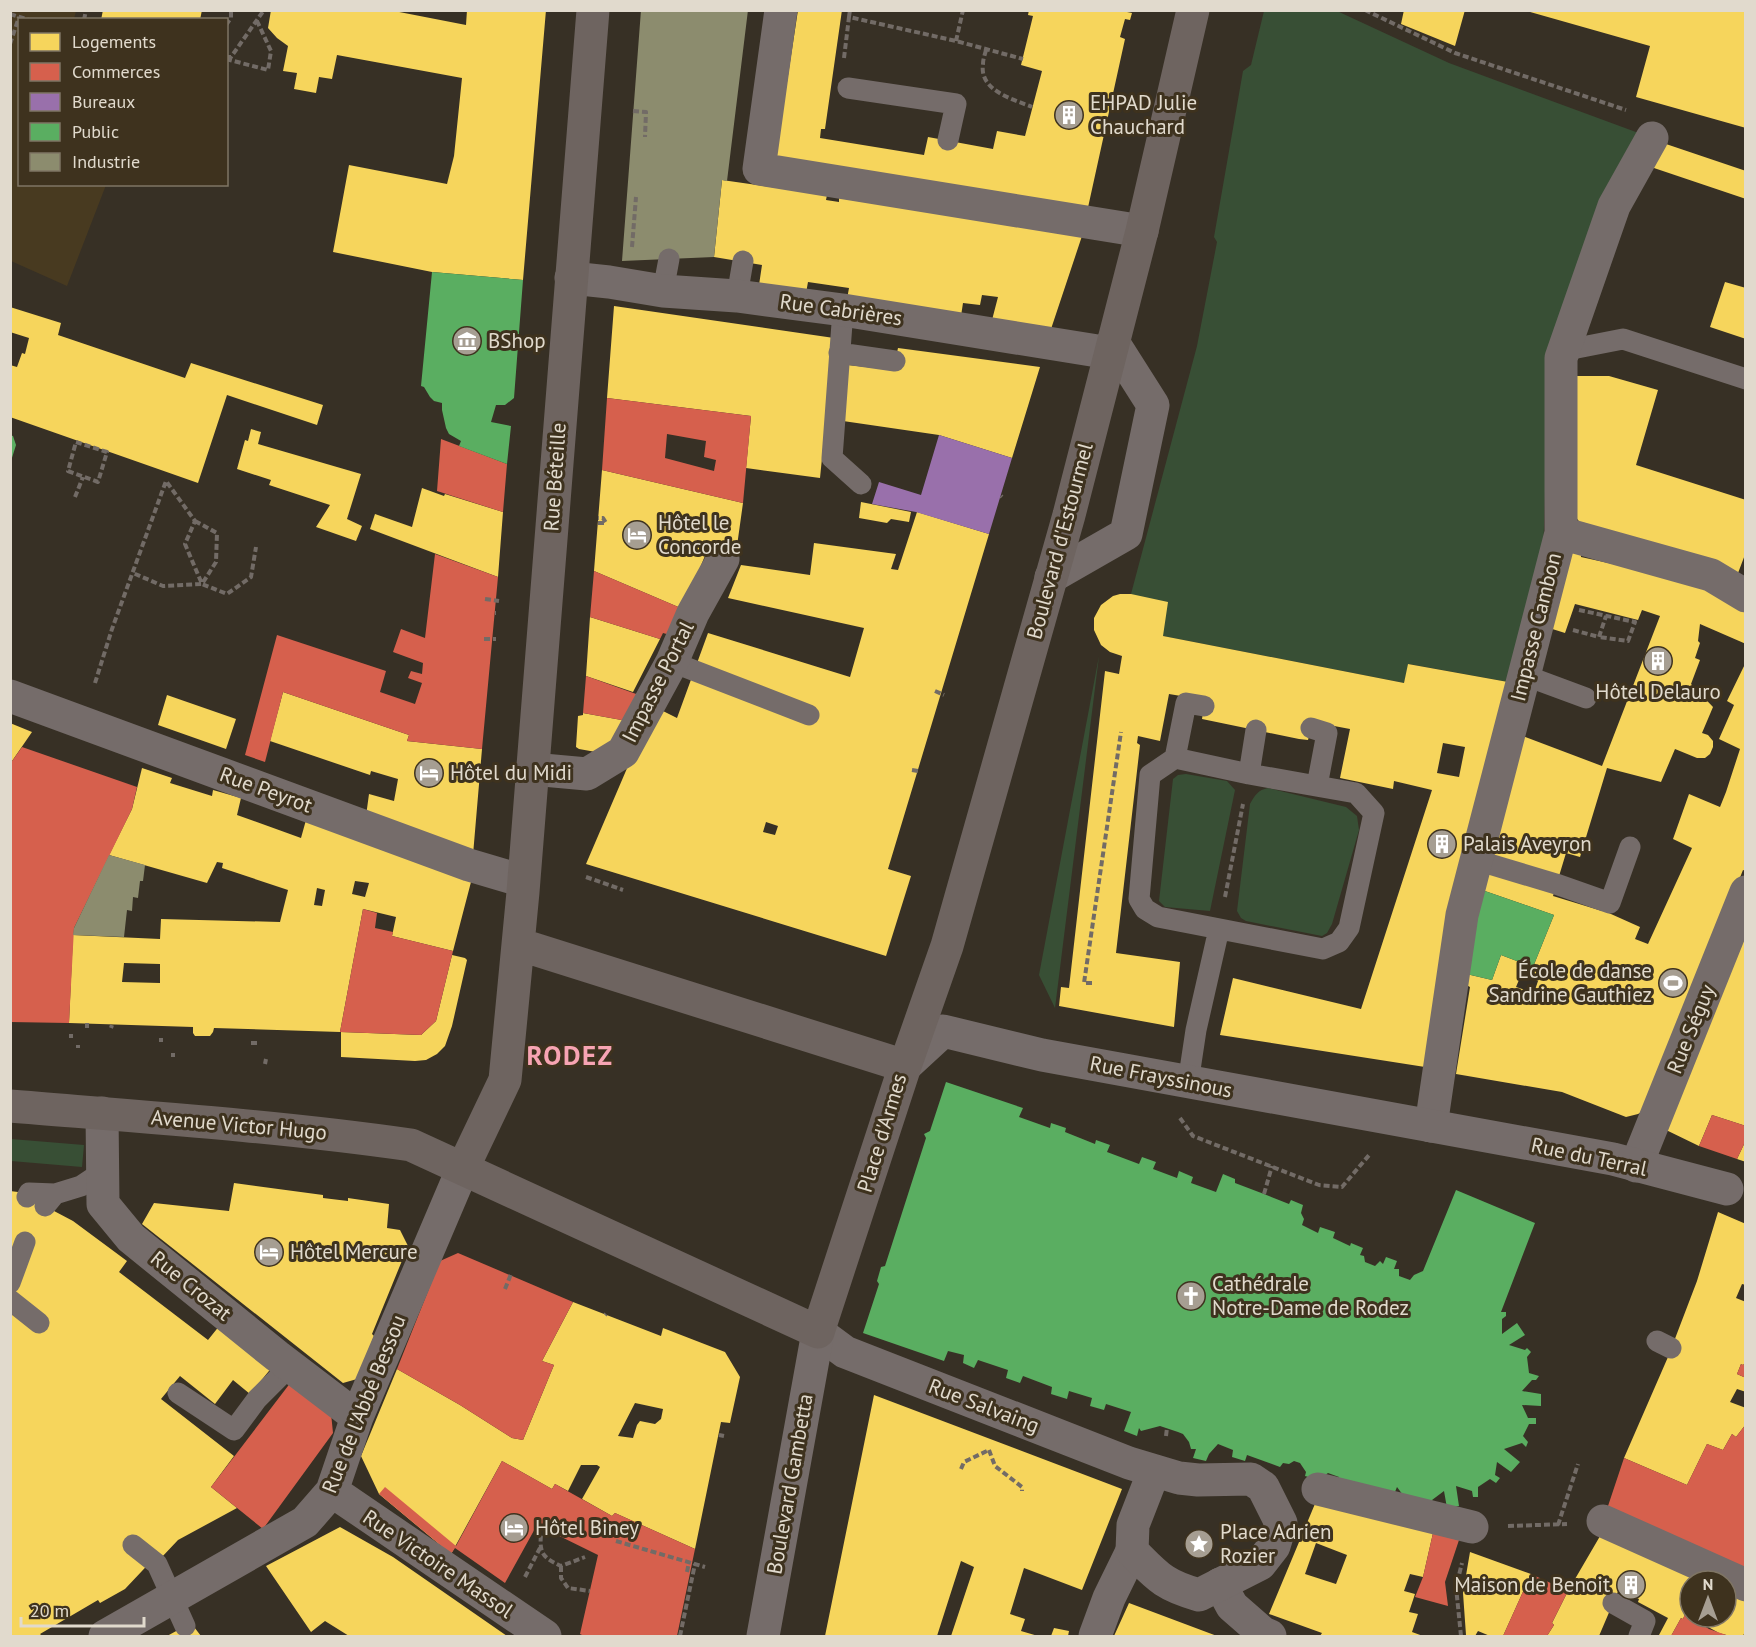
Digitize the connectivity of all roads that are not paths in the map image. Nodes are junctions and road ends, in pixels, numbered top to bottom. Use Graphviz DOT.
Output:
graph roads {
  1 [pos="593,10"];
  2 [pos="781,10"];
  3 [pos="1193,10"];
  4 [pos="848,88"];
  5 [pos="1652,138"];
  6 [pos="948,140"];
  7 [pos="1142,231"];
  8 [pos="669,259"];
  9 [pos="742,261"];
  10 [pos="571,278"];
  11 [pos="663,291"];
  12 [pos="737,296"];
  13 [pos="843,310"];
  14 [pos="1566,346"];
  15 [pos="1111,347"];
  16 [pos="839,353"];
  17 [pos="895,361"];
  18 [pos="1746,379"];
  19 [pos="861,484"];
  20 [pos="1561,533"];
  21 [pos="723,559"];
  22 [pos="1051,577"];
  23 [pos="1746,596"];
  24 [pos="672,662"];
  25 [pos="1524,675"];
  26 [pos="10,696"];
  27 [pos="1586,698"];
  28 [pos="1204,706"];
  29 [pos="809,716"];
  30 [pos="1311,728"];
  31 [pos="1256,730"];
  32 [pos="1175,758"];
  33 [pos="532,769"];
  34 [pos="1249,774"];
  35 [pos="1317,786"];
  36 [pos="1630,847"];
  37 [pos="1476,860"];
  38 [pos="524,881"];
  39 [pos="1746,892"];
  40 [pos="1219,929"];
  41 [pos="518,944"];
  42 [pos="905,1066"];
  43 [pos="1188,1083"];
  44 [pos="10,1106"];
  45 [pos="102,1113"];
  46 [pos="1431,1126"];
  47 [pos="1636,1166"];
  48 [pos="463,1168"];
  49 [pos="102,1172"];
  50 [pos="1736,1193"];
  51 [pos="42,1199"];
  52 [pos="25,1242"];
  53 [pos="10,1283"];
  54 [pos="10,1300"];
  55 [pos="39,1323"];
  56 [pos="818,1332"];
  57 [pos="288,1365"];
  58 [pos="178,1393"];
  59 [pos="357,1417"];
  60 [pos="1154,1471"];
  61 [pos="1318,1489"];
  62 [pos="332,1491"];
  63 [pos="1603,1521"];
  64 [pos="1472,1527"];
  65 [pos="133,1545"];
  66 [pos="1132,1551"];
  67 [pos="1220,1584"];
  68 [pos="1746,1585"];
  69 [pos="1613,1603"];
  70 [pos="179,1613"];
  71 [pos="105,1636"];
  72 [pos="544,1636"];
  73 [pos="762,1636"];
  74 [pos="1095,1636"];
  75 [pos="1270,1636"];
  76 [pos="1639,1636"];
  1 -- 10 [label="main road, Rue Béteille"];
  2 -- 7 [label="street"];
  3 -- 7 [label="main road, Boulevard d'Estourmel"];
  4 -- 6 [label="lane"];
  5 -- 14 [label="street, Impasse Cambon"];
  7 -- 15 [label="main road, Boulevard d'Estourmel"];
  8 -- 11 [label="lane"];
  9 -- 12 [label="lane"];
  10 -- 11 [label="street, Rue Cabrières"];
  10 -- 33 [label="main road, Rue Béteille"];
  11 -- 12 [label="street, Rue Cabrières"];
  12 -- 13 [label="street, Rue Cabrières"];
  13 -- 15 [label="street, Rue Cabrières"];
  13 -- 16 [label="lane"];
  14 -- 18 [label="lane"];
  14 -- 20 [label="street, Impasse Cambon"];
  15 -- 22 [label="main road, Boulevard d'Estourmel"];
  15 -- 22 [label="street"];
  16 -- 17 [label="lane"];
  16 -- 19 [label="lane"];
  20 -- 23 [label="street"];
  20 -- 25 [label="street, Impasse Cambon"];
  21 -- 24 [label="street, Impasse Portal"];
  22 -- 42 [label="main road, Boulevard d'Estourmel"];
  24 -- 29 [label="lane"];
  24 -- 33 [label="street, Impasse Portal"];
  25 -- 27 [label="lane"];
  25 -- 37 [label="street, Impasse Cambon"];
  26 -- 38 [label="street, Rue Peyrot"];
  28 -- 32 [label="lane"];
  30 -- 35 [label="lane"];
  31 -- 34 [label="lane"];
  32 -- 34 [label="lane"];
  32 -- 40 [label="lane"];
  33 -- 38 [label="main road, Rue Béteille"];
  34 -- 35 [label="lane"];
  35 -- 40 [label="lane"];
  36 -- 37 [label="lane"];
  37 -- 46 [label="street, Impasse Cambon"];
  38 -- 41 [label="main road, Rue Béteille"];
  39 -- 47 [label="street, Rue Séguy"];
  40 -- 43 [label="lane"];
  41 -- 42 [label="main road, Place d'Armes"];
  41 -- 48 [label="main road"];
  42 -- 43 [label="street, Rue Frayssinous"];
  42 -- 56 [label="main road, Place d'Armes"];
  43 -- 46 [label="street, Rue Frayssinous"];
  44 -- 45 [label="main road, Avenue Victor Hugo"];
  45 -- 48 [label="main road, Avenue Victor Hugo"];
  45 -- 49 [label="street, Rue Crozat"];
  46 -- 47 [label="street, Rue du Terral"];
  47 -- 50 [label="street, Rue du Terral"];
  48 -- 56 [label="main road"];
  48 -- 59 [label="street, Rue de l'Abbé Bessou"];
  49 -- 51 [label="lane"];
  49 -- 57 [label="street, Rue Crozat"];
  52 -- 53 [label="lane"];
  54 -- 55 [label="lane"];
  56 -- 60 [label="street, Rue Salvaing"];
  56 -- 73 [label="street, Boulevard Gambetta"];
  57 -- 58 [label="lane"];
  57 -- 59 [label="street, Rue Crozat"];
  59 -- 62 [label="street, Rue de l'Abbé Bessou"];
  60 -- 66 [label="street"];
  60 -- 67 [label="street"];
  61 -- 64 [label="street"];
  62 -- 70 [label="street, Rue de l'Abbé Bessou"];
  62 -- 72 [label="street, Rue Victoire Massol"];
  63 -- 68 [label="street"];
  65 -- 70 [label="lane"];
  66 -- 67 [label="street"];
  66 -- 74 [label="street"];
  67 -- 75 [label="street"];
  69 -- 76 [label="lane"];
  70 -- 71 [label="street, Rue de l'Abbé Bessou"];
}
